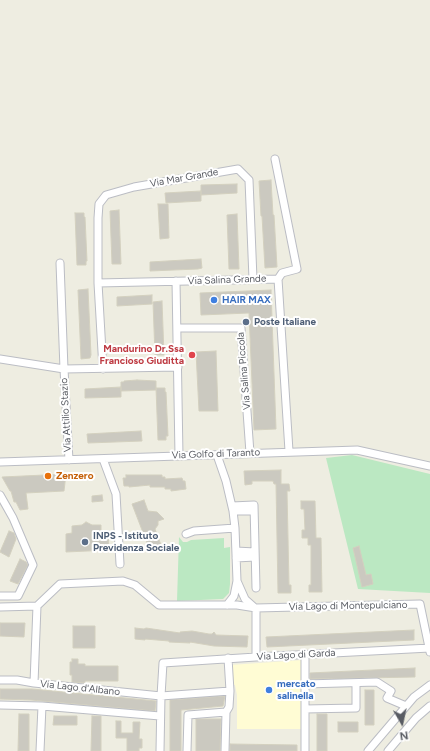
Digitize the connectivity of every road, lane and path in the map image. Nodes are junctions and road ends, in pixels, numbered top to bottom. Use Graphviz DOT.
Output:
graph roads {
  1 [pos="275,159"];
  2 [pos="60,262"];
  3 [pos="253,279"];
  4 [pos="278,279"];
  5 [pos="176,281"];
  6 [pos="98,284"];
  7 [pos="177,328"];
  8 [pos="0,359"];
  9 [pos="178,367"];
  10 [pos="64,369"];
  11 [pos="103,369"];
  12 [pos="289,451"];
  13 [pos="250,453"];
  14 [pos="216,455"];
  15 [pos="179,456"];
  16 [pos="103,459"];
  17 [pos="69,460"];
  18 [pos="0,462"];
  19 [pos="430,466"];
  20 [pos="0,495"];
  21 [pos="233,509"];
  22 [pos="235,528"];
  23 [pos="186,534"];
  24 [pos="255,554"];
  25 [pos="236,555"];
  26 [pos="120,564"];
  27 [pos="237,581"];
  28 [pos="256,588"];
  29 [pos="0,596"];
  30 [pos="227,605"];
  31 [pos="37,606"];
  32 [pos="0,607"];
  33 [pos="256,608"];
  34 [pos="430,649"];
  35 [pos="305,654"];
  36 [pos="256,657"];
  37 [pos="228,658"];
  38 [pos="0,680"];
  39 [pos="34,683"];
  40 [pos="356,683"];
  41 [pos="305,684"];
  42 [pos="430,685"];
  43 [pos="230,691"];
  44 [pos="161,696"];
  45 [pos="0,705"];
  46 [pos="42,706"];
  47 [pos="406,706"];
  48 [pos="430,706"];
  49 [pos="305,709"];
  50 [pos="226,712"];
  51 [pos="160,716"];
  52 [pos="40,751"];
  53 [pos="160,751"];
  54 [pos="187,751"];
  55 [pos="225,751"];
  56 [pos="305,751"];
  57 [pos="368,751"];
  58 [pos="388,751"];
  1 -- 4 [label="street"];
  2 -- 10 [label="street"];
  3 -- 4 [label="street, Via Salina Grande"];
  3 -- 5 [label="street, Via Salina Grande"];
  3 -- 6 [label="street, Via Mar Grande"];
  4 -- 12 [label="street, Via Salina Grande"];
  5 -- 6 [label="street, Via Salina Grande"];
  5 -- 7 [label="street"];
  6 -- 11 [label="street"];
  7 -- 9 [label="street"];
  7 -- 13 [label="street, Via Salina Piccola"];
  8 -- 10 [label="street"];
  9 -- 11 [label="street"];
  9 -- 15 [label="street"];
  10 -- 11 [label="street"];
  10 -- 17 [label="street, Via Attilio Stazio"];
  12 -- 13 [label="street, Via Golfo di Taranto"];
  12 -- 19 [label="street, Via Golfo di Taranto"];
  13 -- 14 [label="street, Via Golfo di Taranto"];
  14 -- 15 [label="street, Via Golfo di Taranto"];
  14 -- 21 [label="street"];
  15 -- 16 [label="street, Via Golfo di Taranto"];
  16 -- 17 [label="street, Via Golfo di Taranto"];
  16 -- 26 [label="street"];
  17 -- 18 [label="street, Via Golfo di Taranto"];
  20 -- 29 [label="street"];
  21 -- 22 [label="street"];
  21 -- 24 [label="street"];
  22 -- 23 [label="street"];
  22 -- 25 [label="street"];
  24 -- 25 [label="street"];
  24 -- 28 [label="street"];
  25 -- 27 [label="street"];
  27 -- 30 [label="street"];
  27 -- 33 [label="street"];
  30 -- 31 [label="street, Via Lago di Montepulciano"];
  30 -- 33 [label="street, Via Lago di Montepulciano"];
  31 -- 32 [label="street"];
  31 -- 39 [label="street"];
  33 -- 34 [label="street, Via Lago di Montepulciano"];
  33 -- 36 [label="street"];
  34 -- 35 [label="street, Via Lago di Garda"];
  35 -- 36 [label="street, Via Lago di Garda"];
  35 -- 41 [label="street"];
  36 -- 37 [label="street, Via Lago di Garda"];
  37 -- 43 [label="street"];
  37 -- 44 [label="street, Via Lago di Garda"];
  38 -- 39 [label="street, Via Lago d'Albano"];
  39 -- 44 [label="street, Via Lago d'Albano"];
  40 -- 41 [label="street"];
  40 -- 47 [label="street"];
  40 -- 49 [label="street"];
  41 -- 49 [label="street"];
  42 -- 47 [label="street"];
  43 -- 44 [label="street, Via Lago d'Albano"];
  43 -- 50 [label="street"];
  44 -- 51 [label="street"];
  45 -- 46 [label="street"];
  46 -- 51 [label="street"];
  46 -- 52 [label="street"];
  47 -- 57 [label="street"];
  48 -- 58 [label="street"];
  49 -- 56 [label="street"];
  50 -- 54 [label="street"];
  50 -- 55 [label="street"];
  51 -- 53 [label="street"];
}
